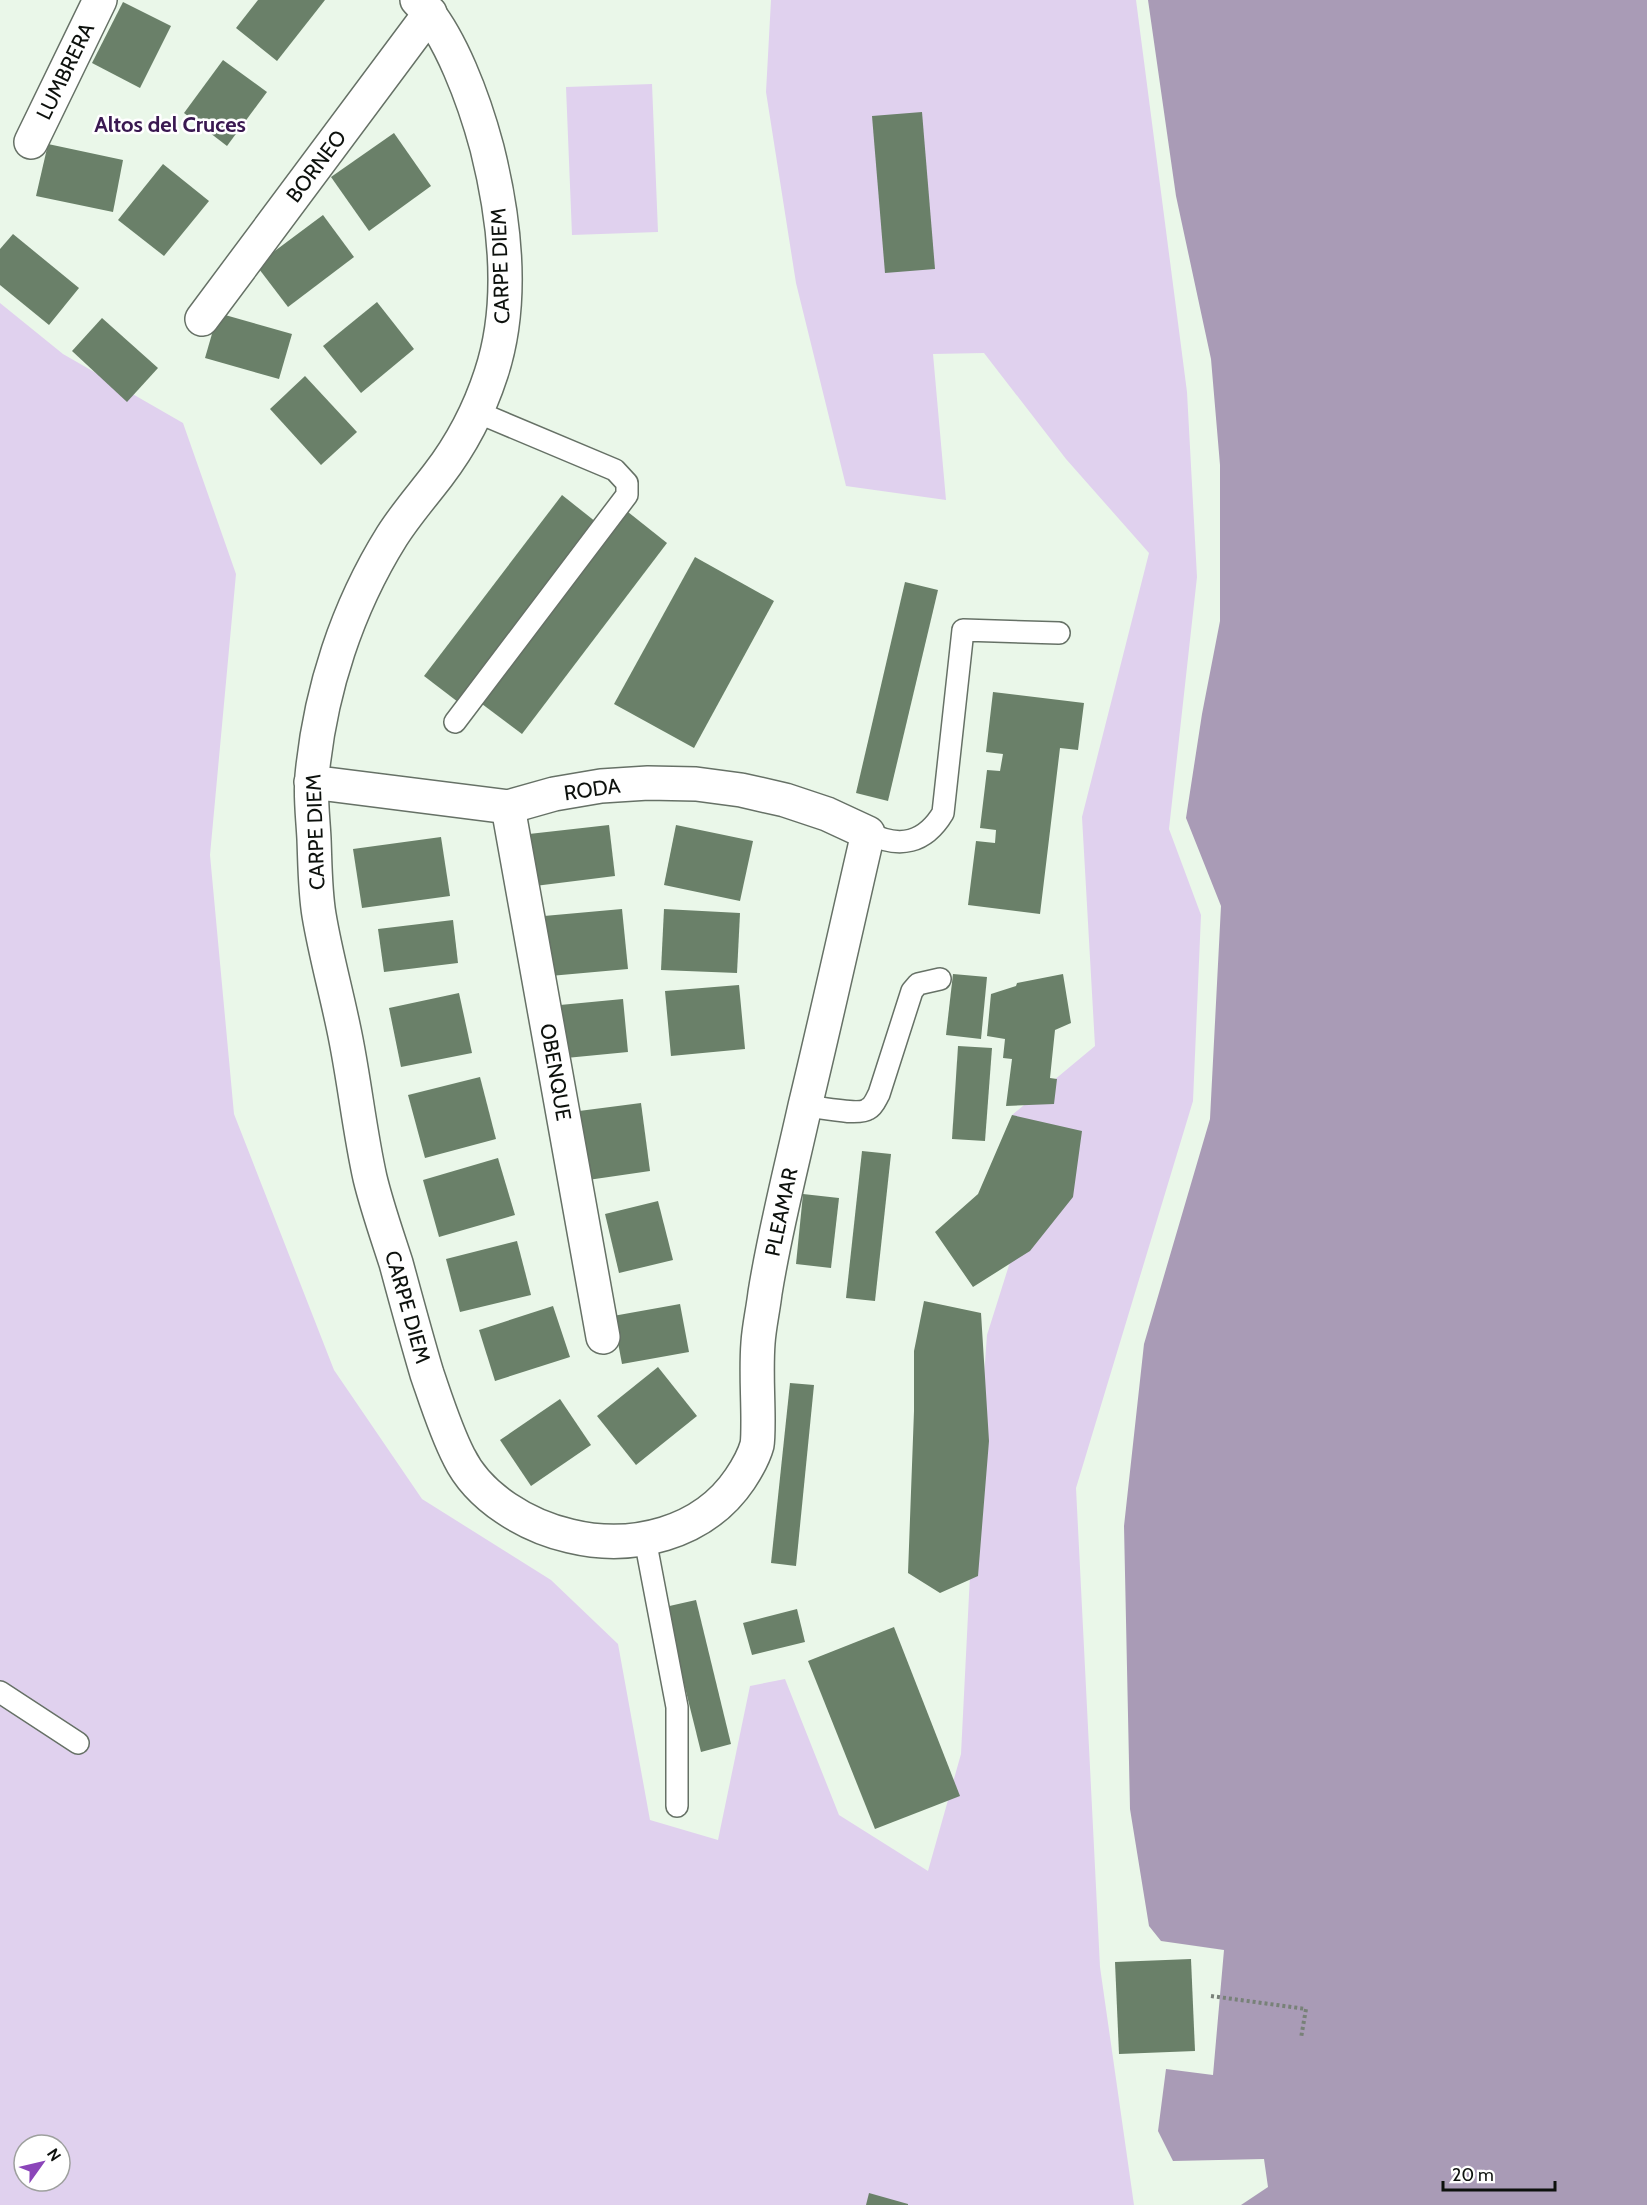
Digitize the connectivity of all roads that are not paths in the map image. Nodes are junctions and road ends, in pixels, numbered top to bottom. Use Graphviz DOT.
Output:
graph roads {
  1 [pos="100,0"];
  2 [pos="423,6"];
  3 [pos="30,142"];
  4 [pos="202,319"];
  5 [pos="477,412"];
  6 [pos="1059,633"];
  7 [pos="455,722"];
  8 [pos="311,782"];
  9 [pos="508,807"];
  10 [pos="868,833"];
  11 [pos="940,979"];
  12 [pos="806,1106"];
  13 [pos="603,1337"];
  14 [pos="645,1539"];
  15 [pos="0,1692"];
  16 [pos="78,1743"];
  17 [pos="677,1806"];
  1 -- 3 [label="street, LUMBRERA"];
  2 -- 4 [label="street, BORNEO"];
  2 -- 5 [label="street, CARPE DIEM"];
  5 -- 7 [label="lane"];
  5 -- 8 [label="street, CARPE DIEM"];
  6 -- 10 [label="lane"];
  8 -- 9 [label="street, RODA"];
  8 -- 14 [label="street, CARPE DIEM"];
  9 -- 10 [label="street, RODA"];
  9 -- 13 [label="street, OBENQUE"];
  10 -- 12 [label="street, PLEAMAR"];
  11 -- 12 [label="lane"];
  12 -- 14 [label="street, PLEAMAR"];
  14 -- 17 [label="lane"];
  15 -- 16 [label="lane"];
}
